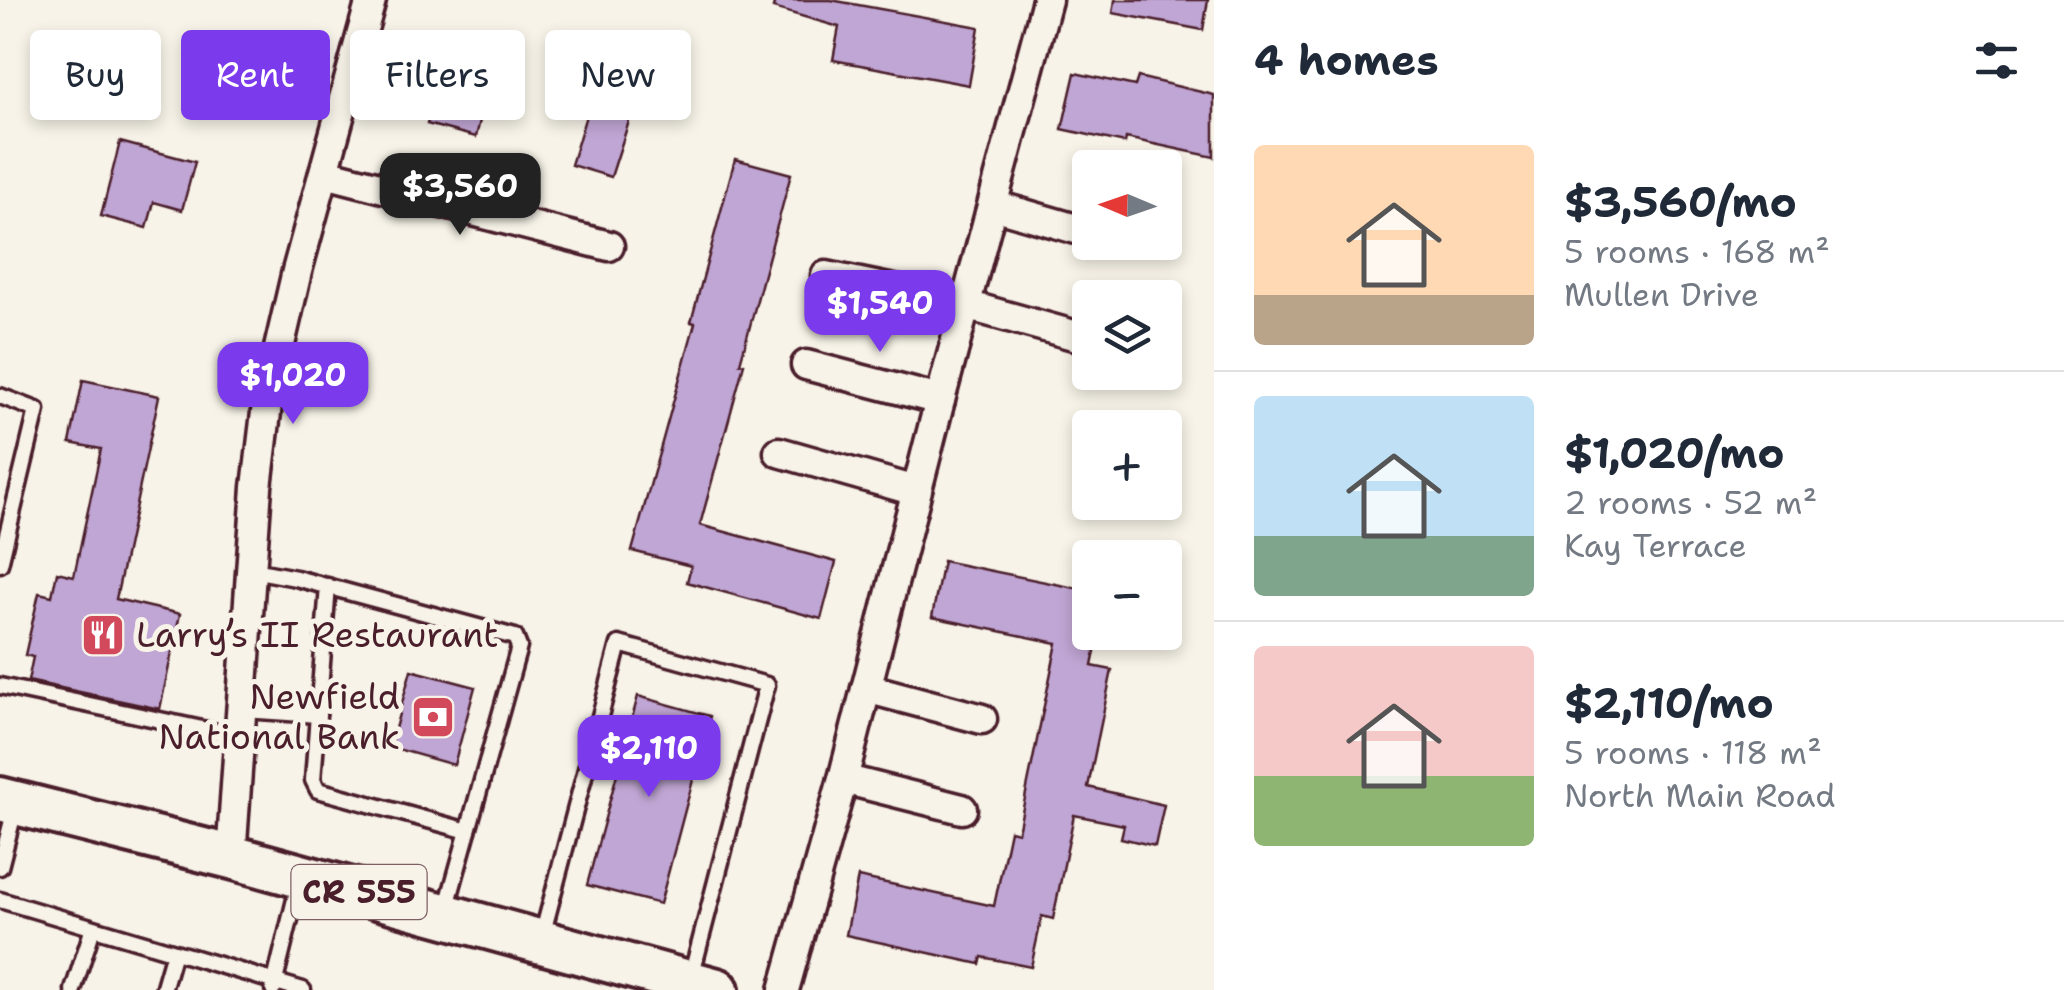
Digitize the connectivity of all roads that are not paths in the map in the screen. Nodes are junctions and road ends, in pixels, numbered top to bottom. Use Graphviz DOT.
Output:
graph roads {
  1 [pos="371,0"];
  2 [pos="1047,0"];
  3 [pos="325,173"];
  4 [pos="993,205"];
  5 [pos="1072,228"];
  6 [pos="609,246"];
  7 [pos="826,276"];
  8 [pos="966,305"];
  9 [pos="1072,334"];
  10 [pos="806,365"];
  11 [pos="0,396"];
  12 [pos="940,400"];
  13 [pos="779,452"];
  14 [pos="916,491"];
  15 [pos="0,564"];
  16 [pos="253,570"];
  17 [pos="328,586"];
  18 [pos="0,686"];
  19 [pos="866,688"];
  20 [pos="318,715"];
  21 [pos="982,720"];
  22 [pos="241,724"];
  23 [pos="843,779"];
  24 [pos="8,802"];
  25 [pos="962,809"];
  26 [pos="468,831"];
  27 [pos="231,857"];
  28 [pos="0,867"];
  29 [pos="301,876"];
  30 [pos="0,900"];
  31 [pos="444,916"];
  32 [pos="93,928"];
  33 [pos="541,942"];
  34 [pos="174,952"];
  35 [pos="274,986"];
  36 [pos="703,986"];
  37 [pos="73,990"];
  38 [pos="164,990"];
  39 [pos="303,990"];
  40 [pos="784,990"];
  1 -- 3 [label="street"];
  2 -- 4 [label="street"];
  3 -- 6 [label="street"];
  3 -- 16 [label="street"];
  4 -- 5 [label="street"];
  4 -- 8 [label="street"];
  7 -- 8 [label="street"];
  8 -- 9 [label="street"];
  8 -- 12 [label="street"];
  10 -- 12 [label="street"];
  11 -- 15 [label="lane"];
  12 -- 14 [label="street"];
  13 -- 14 [label="street"];
  14 -- 19 [label="street"];
  16 -- 17 [label="lane"];
  16 -- 22 [label="street"];
  17 -- 20 [label="lane"];
  17 -- 26 [label="lane"];
  18 -- 22 [label="lane"];
  19 -- 21 [label="street"];
  19 -- 23 [label="street"];
  20 -- 22 [label="lane"];
  20 -- 26 [label="lane"];
  22 -- 27 [label="street"];
  23 -- 25 [label="street"];
  23 -- 40 [label="street"];
  24 -- 27 [label="main road, CR 555"];
  24 -- 28 [label="lane"];
  26 -- 31 [label="lane"];
  27 -- 29 [label="main road, CR 555"];
  29 -- 31 [label="main road, CR 555"];
  29 -- 35 [label="lane"];
  30 -- 32 [label="lane"];
  31 -- 33 [label="main road, CR 555"];
  32 -- 34 [label="lane"];
  32 -- 37 [label="lane"];
  33 -- 36 [label="main road, CR 555"];
  33 -- 36 [label="lane"];
  34 -- 35 [label="lane"];
  34 -- 38 [label="lane"];
  35 -- 39 [label="lane"];
}
